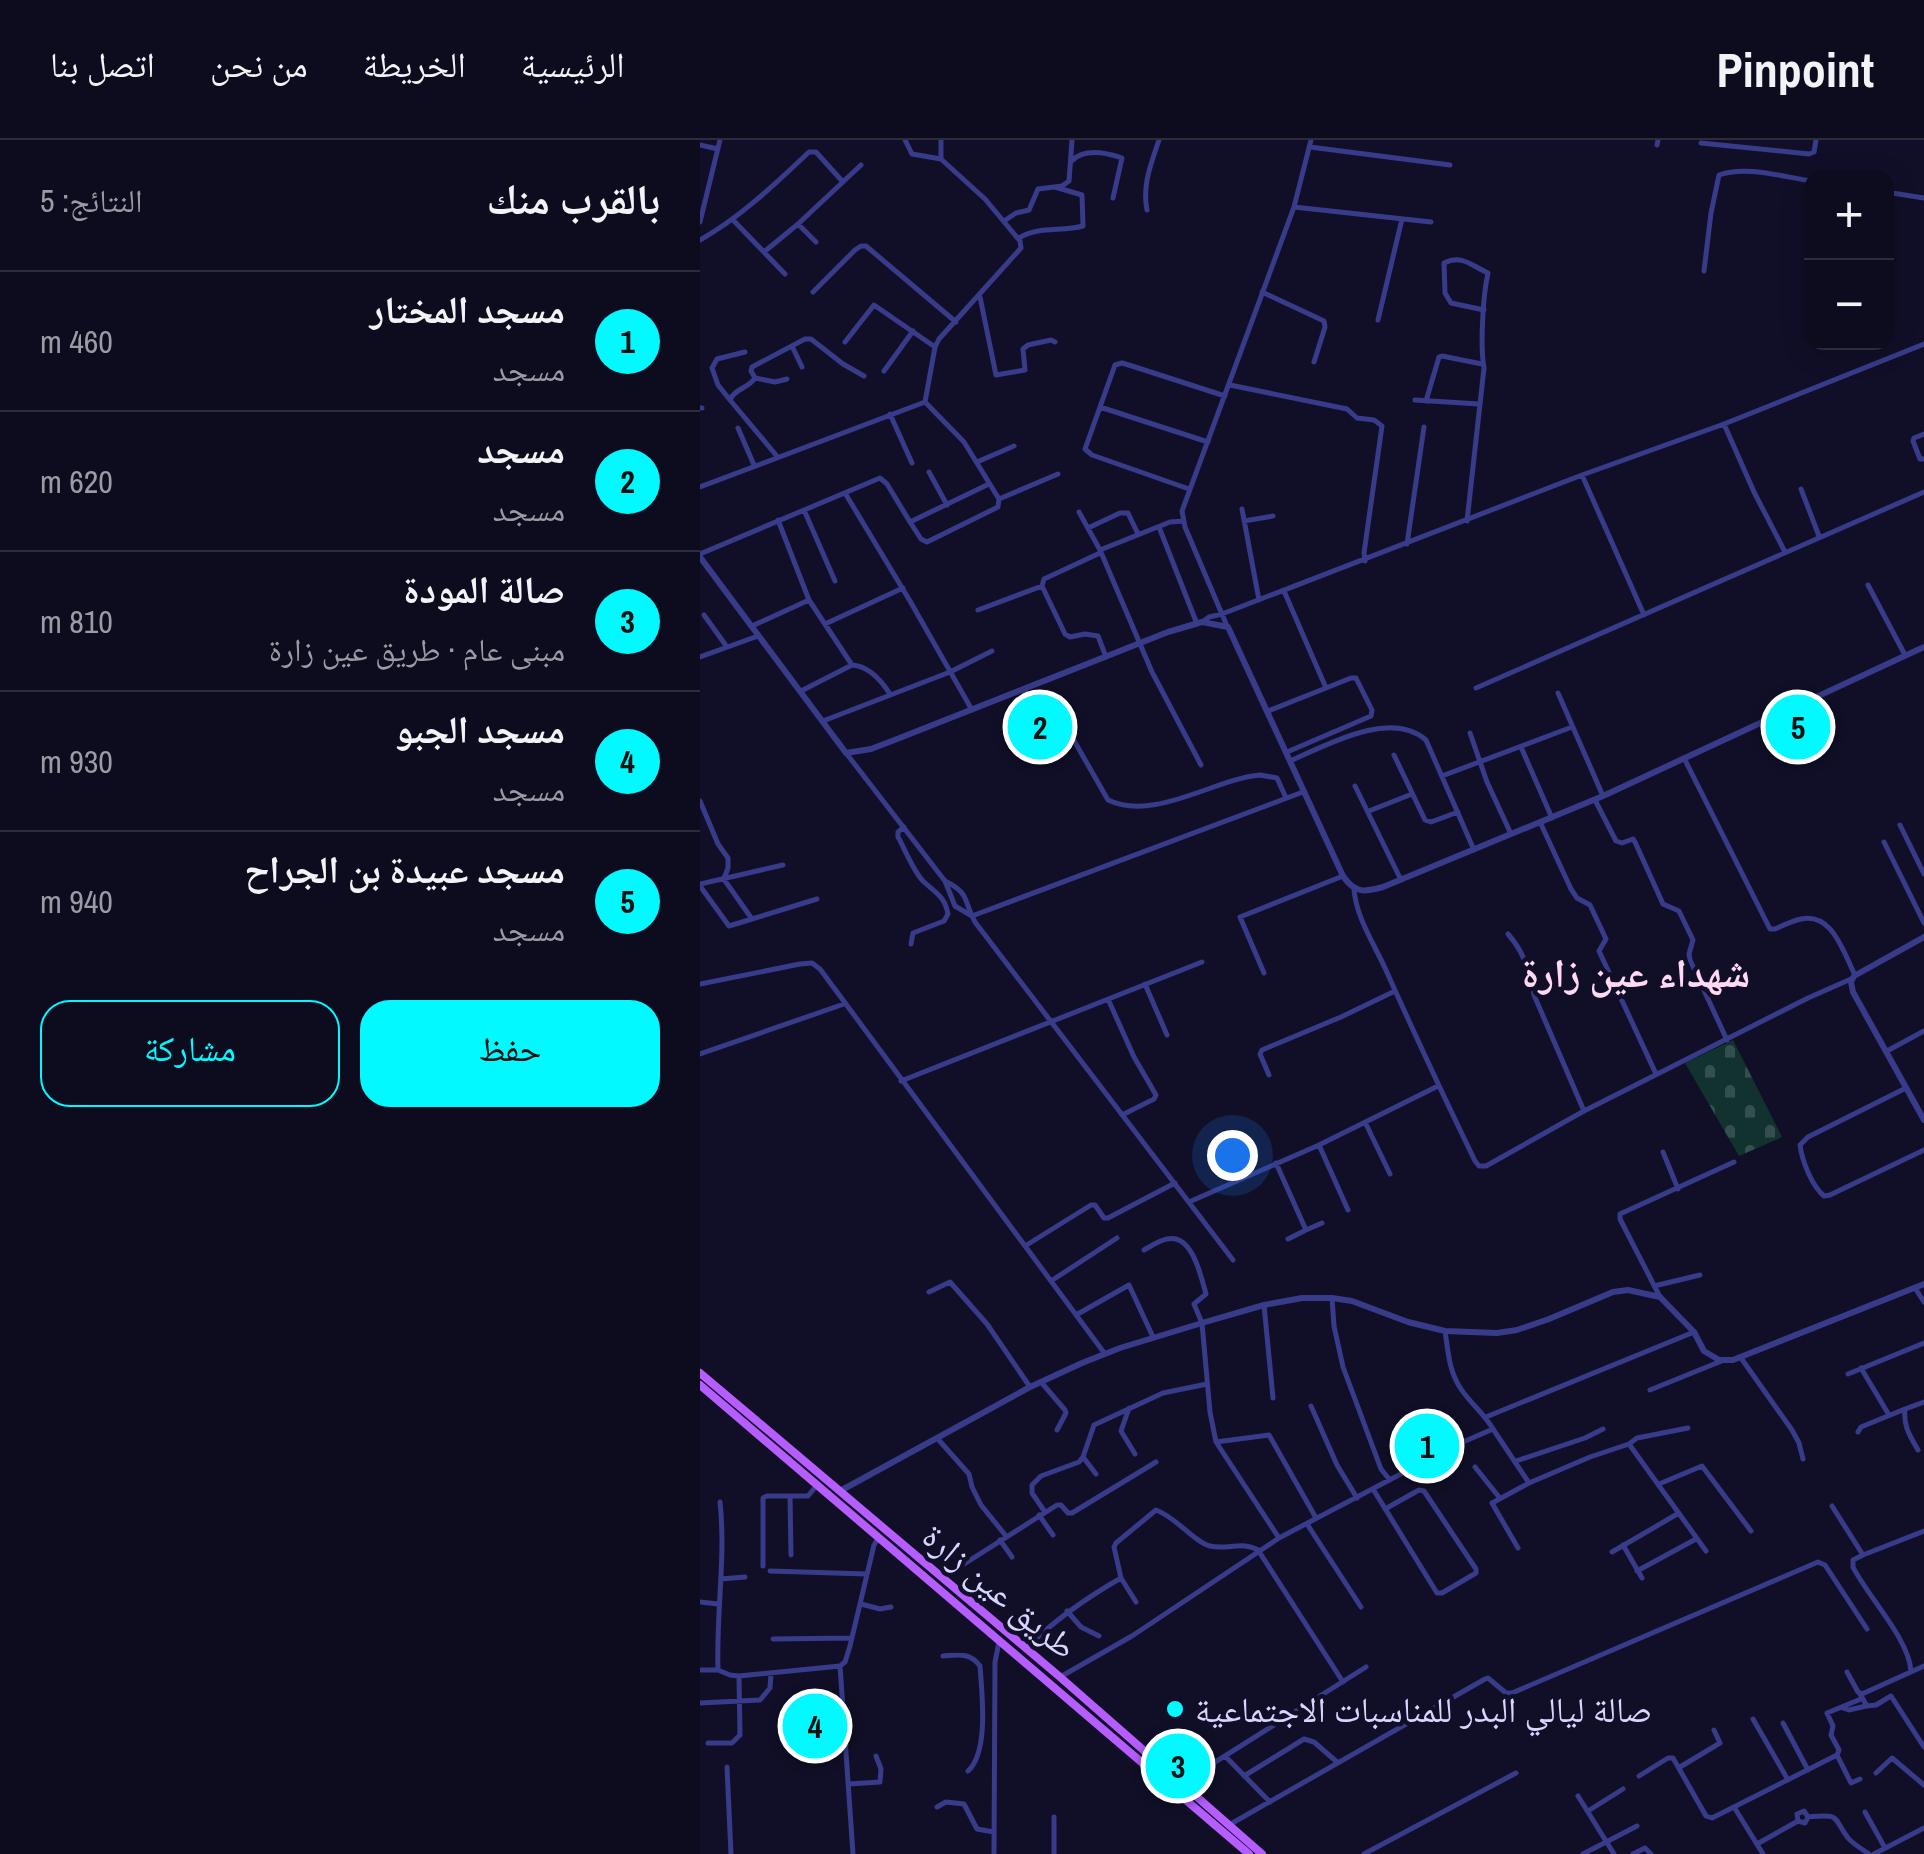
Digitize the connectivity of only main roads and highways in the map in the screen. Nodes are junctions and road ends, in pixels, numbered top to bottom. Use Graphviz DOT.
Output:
graph roads {
  1 [pos="700,1373"];
  2 [pos="700,1385"];
  3 [pos="1248,1854"];
  4 [pos="1262,1854"];
  1 -- 4 [label="main road, طريق عين زارة"];
  2 -- 3 [label="main road, طريق عين زارة"];
}
